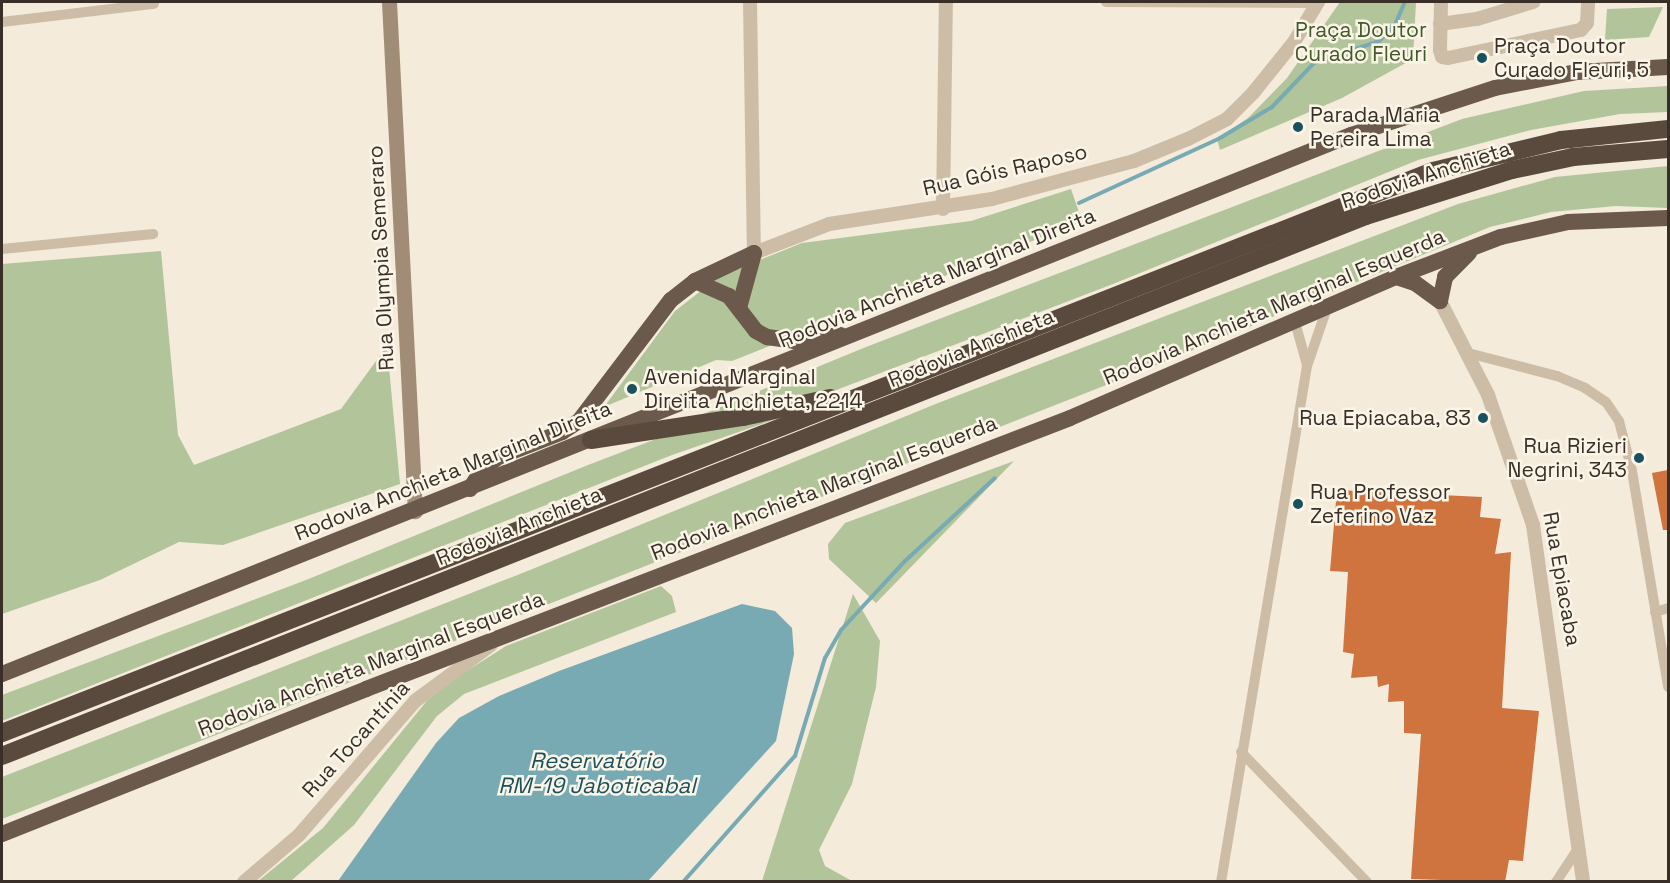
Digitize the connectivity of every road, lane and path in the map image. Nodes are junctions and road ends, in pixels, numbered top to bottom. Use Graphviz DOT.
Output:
graph roads {
  1 [pos="389,2"];
  2 [pos="750,2"];
  3 [pos="946,2"];
  4 [pos="1106,2"];
  5 [pos="1318,2"];
  6 [pos="1441,2"];
  7 [pos="1533,2"];
  8 [pos="1588,2"];
  9 [pos="154,4"];
  10 [pos="91,7"];
  11 [pos="2,22"];
  12 [pos="1440,24"];
  13 [pos="1668,67"];
  14 [pos="1668,129"];
  15 [pos="1668,149"];
  16 [pos="943,208"];
  17 [pos="1668,218"];
  18 [pos="153,234"];
  19 [pos="1474,248"];
  20 [pos="2,249"];
  21 [pos="753,253"];
  22 [pos="1396,277"];
  23 [pos="694,280"];
  24 [pos="1440,301"];
  25 [pos="739,308"];
  26 [pos="1328,308"];
  27 [pos="1295,322"];
  28 [pos="863,331"];
  29 [pos="1468,353"];
  30 [pos="1307,366"];
  31 [pos="893,383"];
  32 [pos="591,440"];
  33 [pos="470,489"];
  34 [pos="415,511"];
  35 [pos="1668,608"];
  36 [pos="1655,612"];
  37 [pos="507,634"];
  38 [pos="2,674"];
  39 [pos="1668,687"];
  40 [pos="2,733"];
  41 [pos="1241,752"];
  42 [pos="2,756"];
  43 [pos="2,834"];
  44 [pos="1579,847"];
  45 [pos="244,882"];
  46 [pos="1221,882"];
  47 [pos="1367,882"];
  48 [pos="1556,882"];
  49 [pos="1583,882"];
  1 -- 34 [label="main road, Rua Olympia Semeraro"];
  2 -- 21 [label="street"];
  3 -- 16 [label="street"];
  4 -- 5 [label="street"];
  5 -- 16 [label="street, Rua Góis Raposo"];
  6 -- 12 [label="street"];
  7 -- 12 [label="street"];
  8 -- 12 [label="street"];
  9 -- 10 [label="street"];
  10 -- 11 [label="street"];
  13 -- 28 [label="highway, Rodovia Anchieta Marginal Direita"];
  14 -- 31 [label="highway, Rodovia Anchieta"];
  15 -- 42 [label="highway, Rodovia Anchieta"];
  16 -- 21 [label="street, Rua Góis Raposo"];
  17 -- 19 [label="highway, Rodovia Anchieta Marginal Esquerda"];
  18 -- 20 [label="street"];
  19 -- 22 [label="highway, Rodovia Anchieta Marginal Esquerda"];
  19 -- 24 [label="highway"];
  21 -- 23 [label="highway"];
  21 -- 25 [label="highway"];
  22 -- 24 [label="highway"];
  22 -- 26 [label="highway, Rodovia Anchieta Marginal Esquerda"];
  23 -- 25 [label="highway"];
  23 -- 33 [label="highway"];
  24 -- 29 [label="street, Rua Epiacaba"];
  25 -- 28 [label="highway"];
  26 -- 27 [label="highway, Rodovia Anchieta Marginal Esquerda"];
  26 -- 30 [label="street"];
  27 -- 30 [label="street"];
  27 -- 37 [label="highway, Rodovia Anchieta Marginal Esquerda"];
  28 -- 32 [label="highway, Rodovia Anchieta Marginal Direita"];
  29 -- 36 [label="street"];
  29 -- 44 [label="street, Rua Epiacaba"];
  30 -- 41 [label="street"];
  31 -- 32 [label="highway"];
  31 -- 40 [label="highway, Rodovia Anchieta"];
  32 -- 33 [label="highway, Rodovia Anchieta Marginal Direita"];
  33 -- 34 [label="highway, Rodovia Anchieta Marginal Direita"];
  34 -- 38 [label="highway, Rodovia Anchieta Marginal Direita"];
  35 -- 36 [label="street"];
  36 -- 39 [label="street"];
  37 -- 43 [label="highway, Rodovia Anchieta Marginal Esquerda"];
  37 -- 45 [label="street, Rua Tocantínia"];
  41 -- 46 [label="street"];
  41 -- 47 [label="street"];
  44 -- 48 [label="street"];
  44 -- 49 [label="street, Rua Epiacaba"];
}
